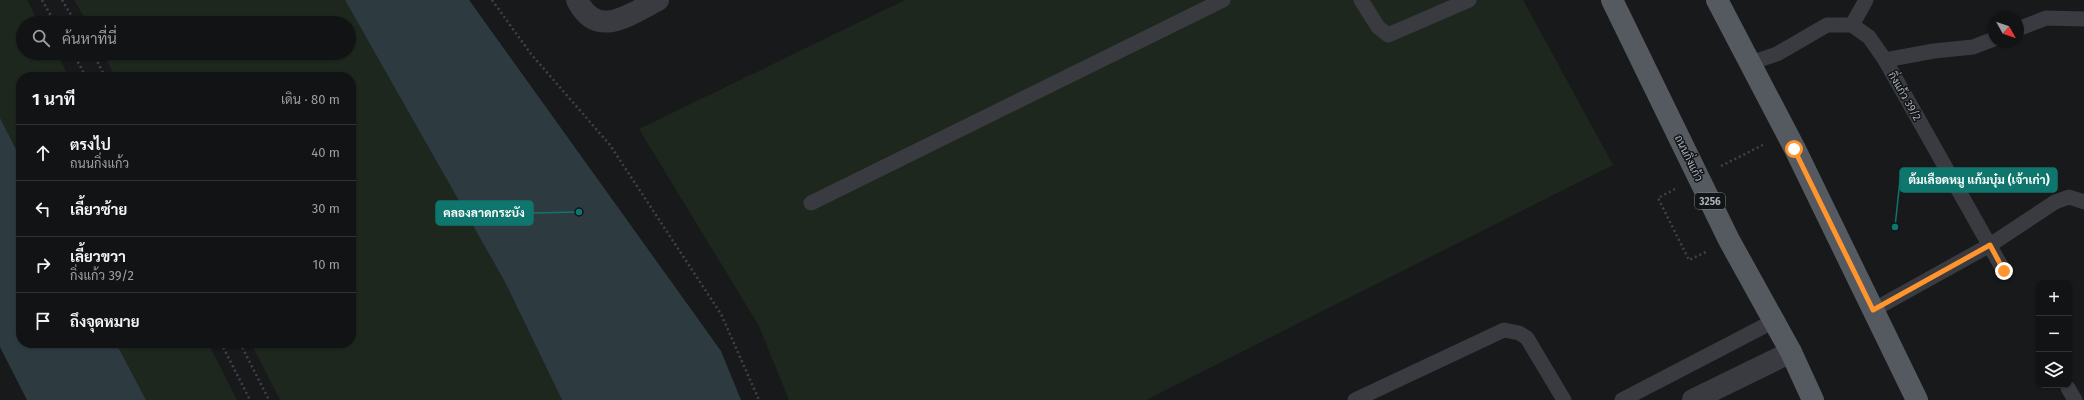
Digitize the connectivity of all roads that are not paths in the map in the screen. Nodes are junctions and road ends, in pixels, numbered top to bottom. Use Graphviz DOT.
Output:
graph roads {
  1 [pos="577,0"];
  2 [pos="658,0"];
  3 [pos="1223,0"];
  4 [pos="1361,0"];
  5 [pos="1469,0"];
  6 [pos="1612,0"];
  7 [pos="1717,0"];
  8 [pos="1866,0"];
  9 [pos="2084,19"];
  10 [pos="1852,25"];
  11 [pos="2024,27"];
  12 [pos="1988,41"];
  13 [pos="1885,60"];
  14 [pos="1750,63"];
  15 [pos="2084,202"];
  16 [pos="811,203"];
  17 [pos="1990,245"];
  18 [pos="2004,271"];
  19 [pos="1873,310"];
  20 [pos="1774,321"];
  21 [pos="1791,352"];
  22 [pos="1355,400"];
  23 [pos="1564,400"];
  24 [pos="1622,400"];
  25 [pos="1693,400"];
  26 [pos="1813,400"];
  27 [pos="1917,400"];
  1 -- 2 [label="street"];
  3 -- 16 [label="lane"];
  4 -- 5 [label="lane"];
  6 -- 20 [label="main road, ถนนกิ่งแก้ว / 3256"];
  7 -- 14 [label="main road"];
  8 -- 10 [label="lane"];
  9 -- 11 [label="lane"];
  10 -- 13 [label="lane, กิ่งแก้ว 39/2"];
  10 -- 14 [label="lane"];
  12 -- 13 [label="lane"];
  13 -- 17 [label="lane, กิ่งแก้ว 39/2"];
  14 -- 19 [label="main road"];
  15 -- 17 [label="lane"];
  17 -- 18 [label="lane, กิ่งแก้ว 39/2"];
  17 -- 19 [label="lane"];
  19 -- 27 [label="main road"];
  20 -- 21 [label="main road, ถนนกิ่งแก้ว / 3256"];
  20 -- 24 [label="lane"];
  21 -- 25 [label="street"];
  21 -- 26 [label="main road, ถนนกิ่งแก้ว / 3256"];
  22 -- 23 [label="lane"];
}
